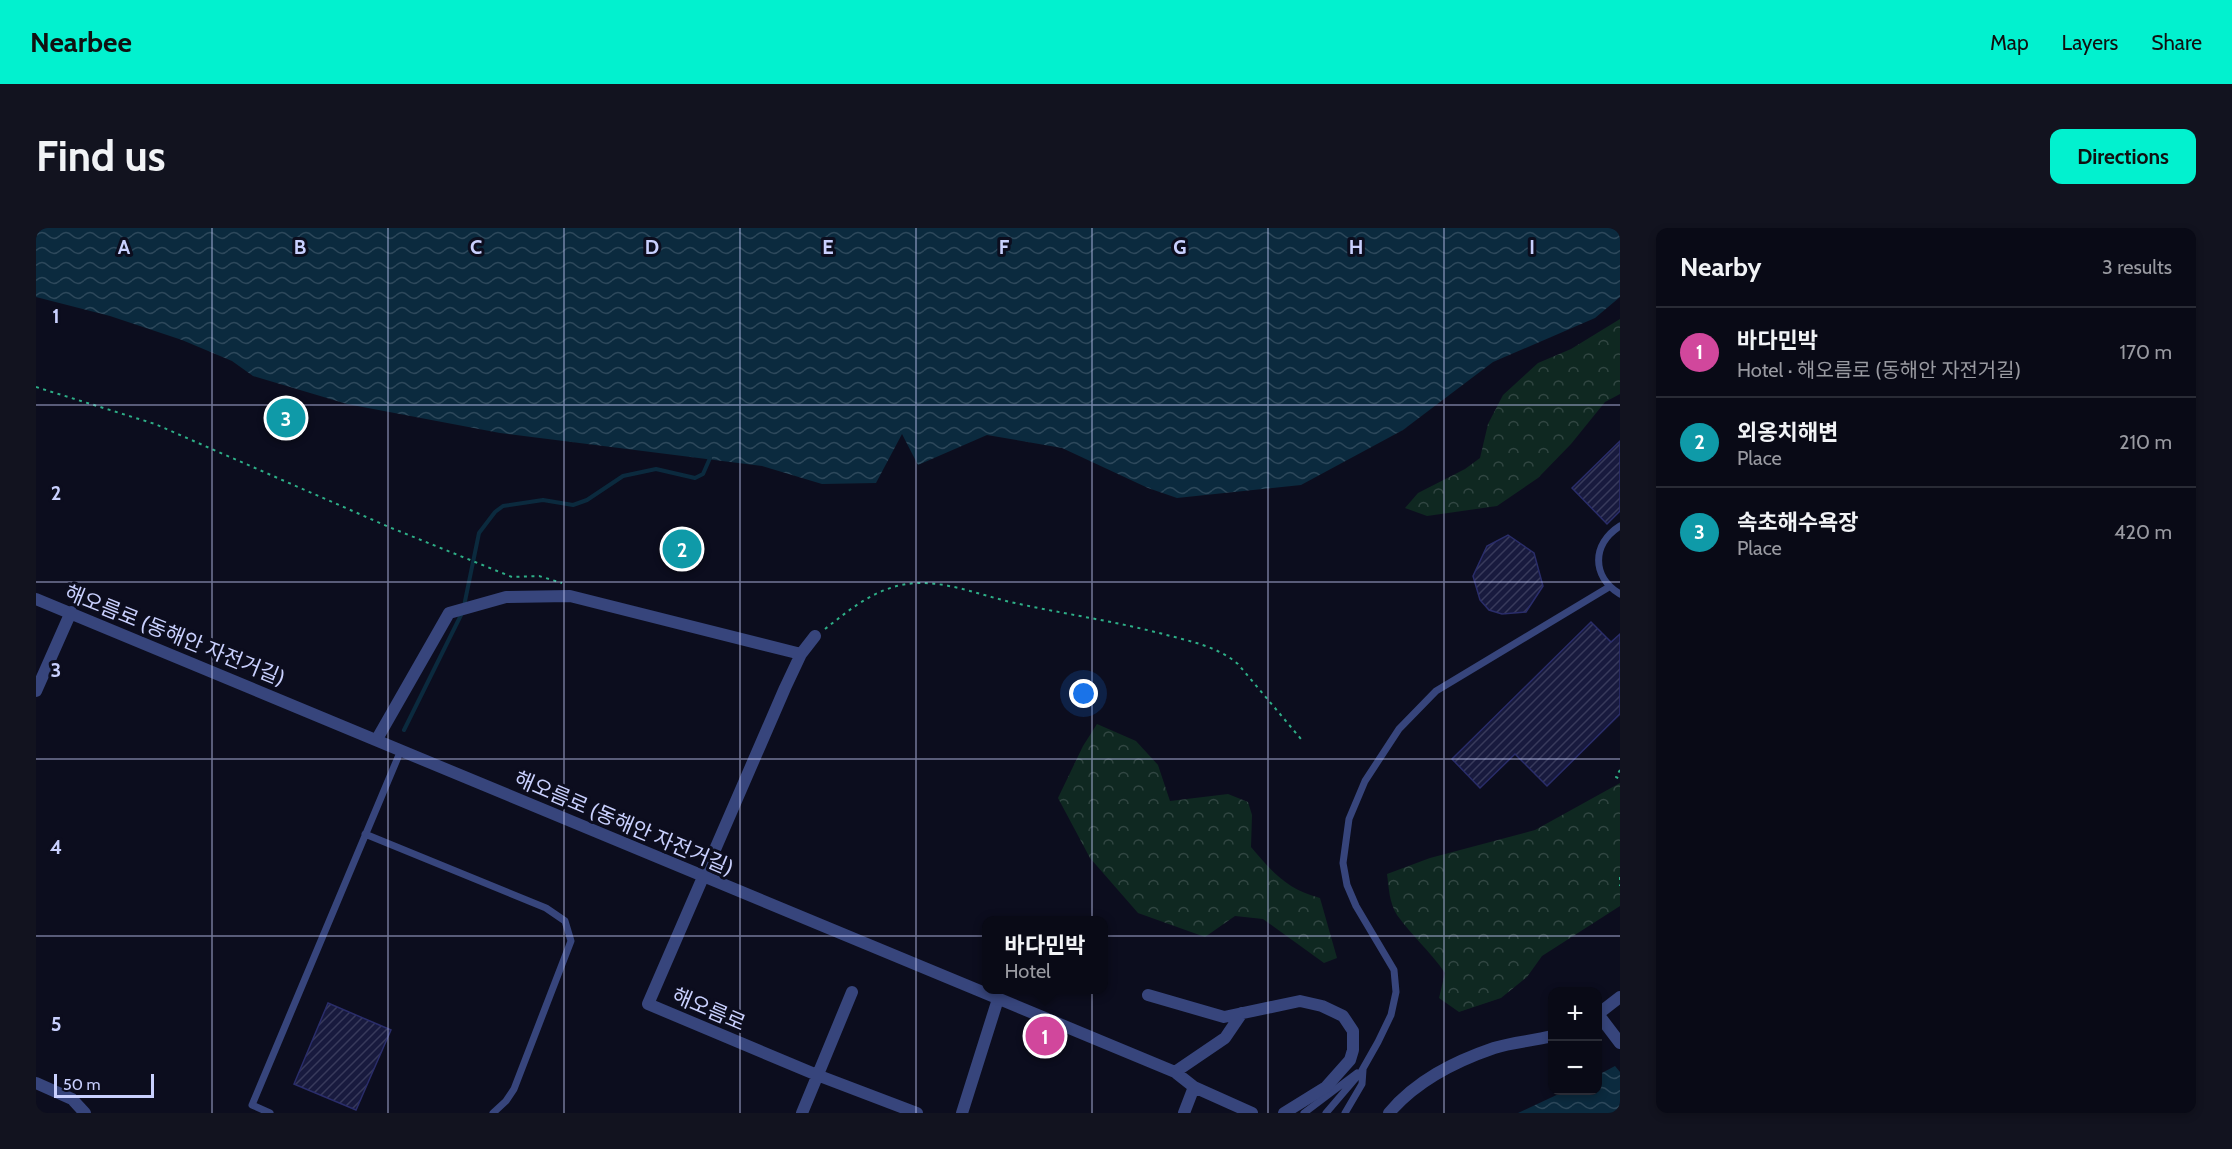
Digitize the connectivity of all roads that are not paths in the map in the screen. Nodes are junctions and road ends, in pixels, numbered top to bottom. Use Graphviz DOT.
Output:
graph roads {
  1 [pos="1620,526"];
  2 [pos="1609,587"];
  3 [pos="1620,594"];
  4 [pos="36,599"];
  5 [pos="70,612"];
  6 [pos="815,636"];
  7 [pos="801,654"];
  8 [pos="36,691"];
  9 [pos="377,740"];
  10 [pos="401,750"];
  11 [pos="365,834"];
  12 [pos="702,877"];
  13 [pos="852,992"];
  14 [pos="982,992"];
  15 [pos="986,994"];
  16 [pos="1148,995"];
  17 [pos="1620,997"];
  18 [pos="998,999"];
  19 [pos="1602,1011"];
  20 [pos="1242,1013"];
  21 [pos="1602,1019"];
  22 [pos="1548,1037"];
  23 [pos="1620,1043"];
  24 [pos="1363,1067"];
  25 [pos="1175,1072"];
  26 [pos="817,1075"];
  27 [pos="36,1083"];
  28 [pos="1194,1087"];
  29 [pos="85,1113"];
  30 [pos="270,1113"];
  31 [pos="493,1113"];
  32 [pos="802,1113"];
  33 [pos="917,1113"];
  34 [pos="962,1113"];
  35 [pos="1184,1113"];
  36 [pos="1251,1113"];
  37 [pos="1284,1113"];
  38 [pos="1304,1113"];
  39 [pos="1326,1113"];
  40 [pos="1345,1113"];
  41 [pos="1389,1113"];
  1 -- 2 [label="lane"];
  2 -- 3 [label="lane"];
  2 -- 24 [label="lane"];
  4 -- 5 [label="street, 해오름로 (동해안 자전거길)"];
  5 -- 8 [label="street"];
  5 -- 9 [label="street, 해오름로 (동해안 자전거길)"];
  6 -- 7 [label="street"];
  7 -- 9 [label="street"];
  7 -- 12 [label="street"];
  9 -- 10 [label="street, 해오름로 (동해안 자전거길)"];
  10 -- 11 [label="lane"];
  10 -- 12 [label="street, 해오름로 (동해안 자전거길)"];
  11 -- 30 [label="lane"];
  11 -- 31 [label="lane"];
  12 -- 14 [label="street, 해오름로 (동해안 자전거길)"];
  12 -- 26 [label="street, 해오름로"];
  13 -- 26 [label="street"];
  15 -- 18 [label="street, 해오름로 (동해안 자전거길)"];
  16 -- 20 [label="street"];
  17 -- 19 [label="street"];
  18 -- 25 [label="street, 해오름로 (동해안 자전거길)"];
  18 -- 34 [label="street"];
  20 -- 25 [label="street"];
  20 -- 37 [label="street"];
  21 -- 23 [label="street"];
  22 -- 41 [label="street"];
  24 -- 38 [label="lane"];
  24 -- 39 [label="lane"];
  24 -- 40 [label="lane"];
  25 -- 28 [label="street, 해오름로 (동해안 자전거길)"];
  26 -- 32 [label="street"];
  26 -- 33 [label="street"];
  27 -- 29 [label="street"];
  28 -- 35 [label="street"];
  28 -- 36 [label="street, 해오름로 (동해안 자전거길)"];
}
